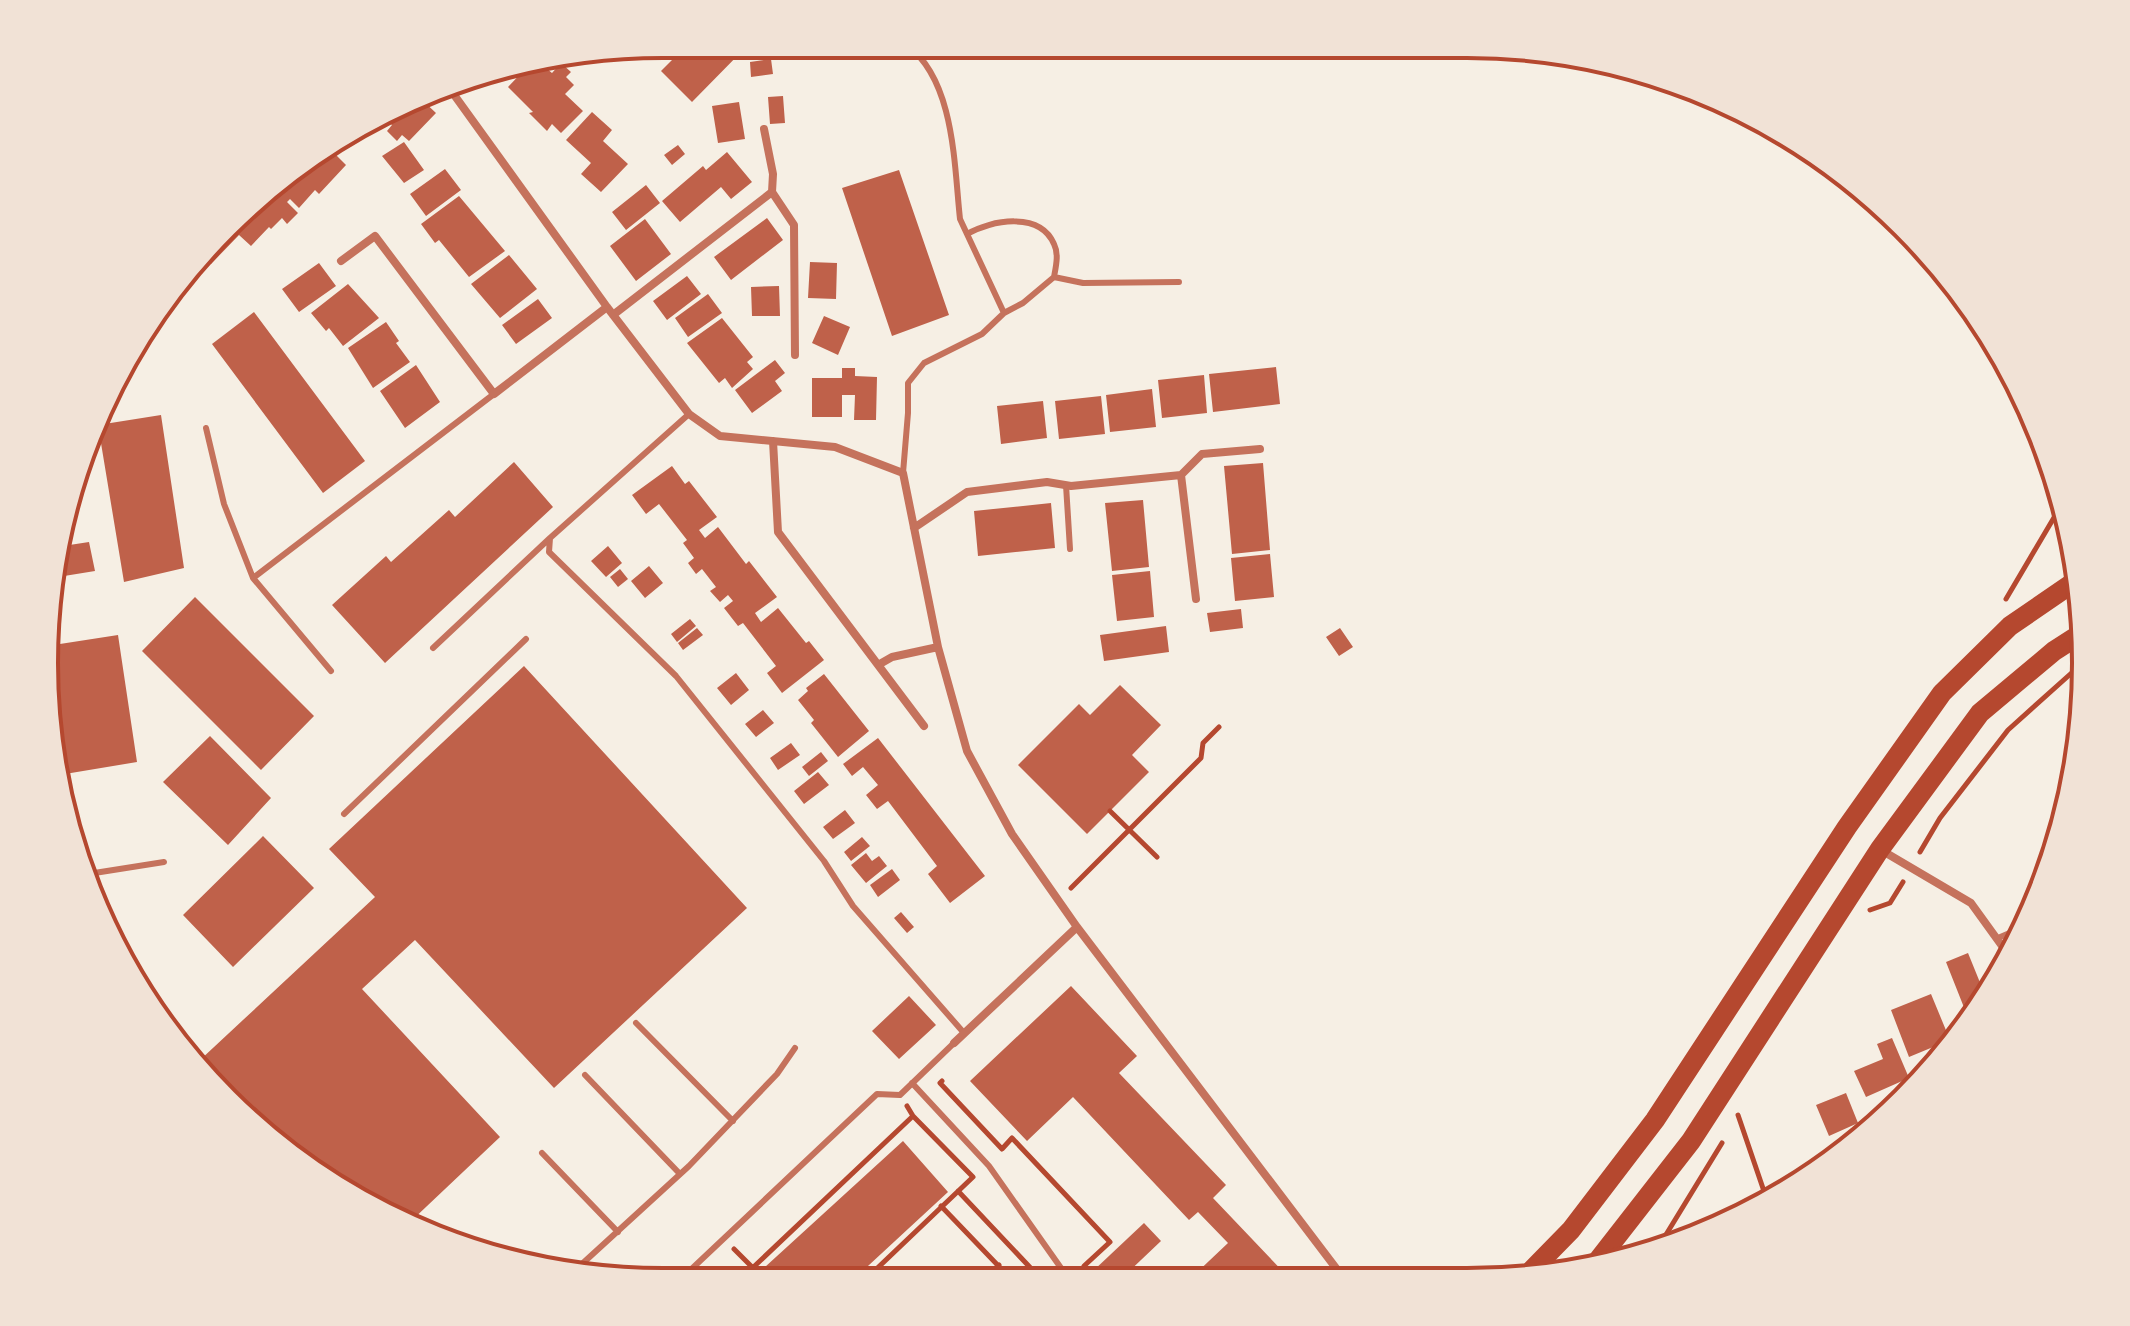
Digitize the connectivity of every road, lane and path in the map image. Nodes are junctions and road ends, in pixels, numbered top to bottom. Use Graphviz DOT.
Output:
graph roads {
  1 [pos="922,58"];
  2 [pos="454,95"];
  3 [pos="764,129"];
  4 [pos="772,192"];
  5 [pos="967,234"];
  6 [pos="341,261"];
  7 [pos="1054,277"];
  8 [pos="1179,282"];
  9 [pos="610,311"];
  10 [pos="1004,313"];
  11 [pos="795,355"];
  12 [pos="494,394"];
  13 [pos="689,414"];
  14 [pos="206,428"];
  15 [pos="773,441"];
  16 [pos="1260,449"];
  17 [pos="903,473"];
  18 [pos="1181,475"];
  19 [pos="1066,485"];
  20 [pos="2054,518"];
  21 [pos="914,528"];
  22 [pos="550,538"];
  23 [pos="1070,549"];
  24 [pos="253,578"];
  25 [pos="2067,587"];
  26 [pos="1196,599"];
  27 [pos="2003,604"];
  28 [pos="526,639"];
  29 [pos="2071,640"];
  30 [pos="938,647"];
  31 [pos="433,648"];
  32 [pos="878,665"];
  33 [pos="331,671"];
  34 [pos="2072,673"];
  35 [pos="924,726"];
  36 [pos="1219,727"];
  37 [pos="1110,811"];
  38 [pos="344,814"];
  39 [pos="1129,830"];
  40 [pos="1880,849"];
  41 [pos="1157,857"];
  42 [pos="164,862"];
  43 [pos="1911,868"];
  44 [pos="96,873"];
  45 [pos="1058,900"];
  46 [pos="1077,927"];
  47 [pos="2009,933"];
  48 [pos="1998,938"];
  49 [pos="2002,945"];
  50 [pos="636,1023"];
  51 [pos="964,1033"];
  52 [pos="954,1043"];
  53 [pos="795,1048"];
  54 [pos="585,1075"];
  55 [pos="948,1077"];
  56 [pos="912,1083"];
  57 [pos="1738,1115"];
  58 [pos="733,1121"];
  59 [pos="542,1153"];
  60 [pos="680,1174"];
  61 [pos="1764,1190"];
  62 [pos="958,1191"];
  63 [pos="941,1206"];
  64 [pos="618,1232"];
  65 [pos="1605,1251"];
  66 [pos="583,1263"];
  67 [pos="1538,1264"];
  68 [pos="999,1265"];
  69 [pos="693,1268"];
  70 [pos="753,1268"];
  71 [pos="877,1268"];
  72 [pos="996,1268"];
  73 [pos="1002,1268"];
  74 [pos="1031,1268"];
  75 [pos="1061,1268"];
  76 [pos="1086,1268"];
  77 [pos="1336,1268"];
  1 -- 5 [label="lane"];
  2 -- 9 [label="street"];
  3 -- 4 [label="street"];
  4 -- 9 [label="street"];
  4 -- 11 [label="street"];
  5 -- 7 [label="lane"];
  5 -- 10 [label="lane"];
  6 -- 12 [label="street"];
  7 -- 8 [label="lane"];
  7 -- 10 [label="lane"];
  9 -- 12 [label="street"];
  9 -- 13 [label="street"];
  10 -- 17 [label="lane"];
  12 -- 24 [label="lane"];
  13 -- 15 [label="street"];
  13 -- 22 [label="lane"];
  14 -- 24 [label="lane"];
  15 -- 17 [label="street"];
  15 -- 32 [label="street"];
  16 -- 18 [label="street"];
  17 -- 21 [label="street"];
  18 -- 19 [label="street"];
  18 -- 26 [label="street"];
  19 -- 21 [label="street"];
  19 -- 23 [label="lane"];
  20 -- 27 [label="path"];
  21 -- 30 [label="street"];
  22 -- 31 [label="lane"];
  22 -- 51 [label="lane"];
  24 -- 33 [label="lane"];
  25 -- 67 [label="main road"];
  28 -- 38 [label="lane"];
  29 -- 40 [label="main road"];
  30 -- 32 [label="street"];
  30 -- 45 [label="street"];
  32 -- 35 [label="street"];
  34 -- 43 [label="path"];
  36 -- 39 [label="path"];
  37 -- 39 [label="path"];
  39 -- 41 [label="path"];
  39 -- 45 [label="path"];
  40 -- 43 [label="street"];
  40 -- 65 [label="main road"];
  42 -- 44 [label="lane"];
  43 -- 48 [label="street"];
  45 -- 46 [label="street"];
  46 -- 51 [label="street"];
  46 -- 77 [label="street"];
  47 -- 48 [label="lane"];
  48 -- 49 [label="street"];
  50 -- 58 [label="lane"];
  51 -- 52 [label="street"];
  52 -- 56 [label="lane"];
  53 -- 58 [label="lane"];
  54 -- 60 [label="lane"];
  55 -- 76 [label="path"];
  56 -- 69 [label="lane"];
  56 -- 75 [label="lane"];
  57 -- 61 [label="path"];
  58 -- 60 [label="lane"];
  59 -- 64 [label="lane"];
  60 -- 64 [label="lane"];
  62 -- 63 [label="path"];
  62 -- 70 [label="path"];
  62 -- 74 [label="path"];
  63 -- 68 [label="path"];
  63 -- 71 [label="path"];
  64 -- 66 [label="lane"];
  68 -- 72 [label="path"];
  68 -- 73 [label="path"];
}
